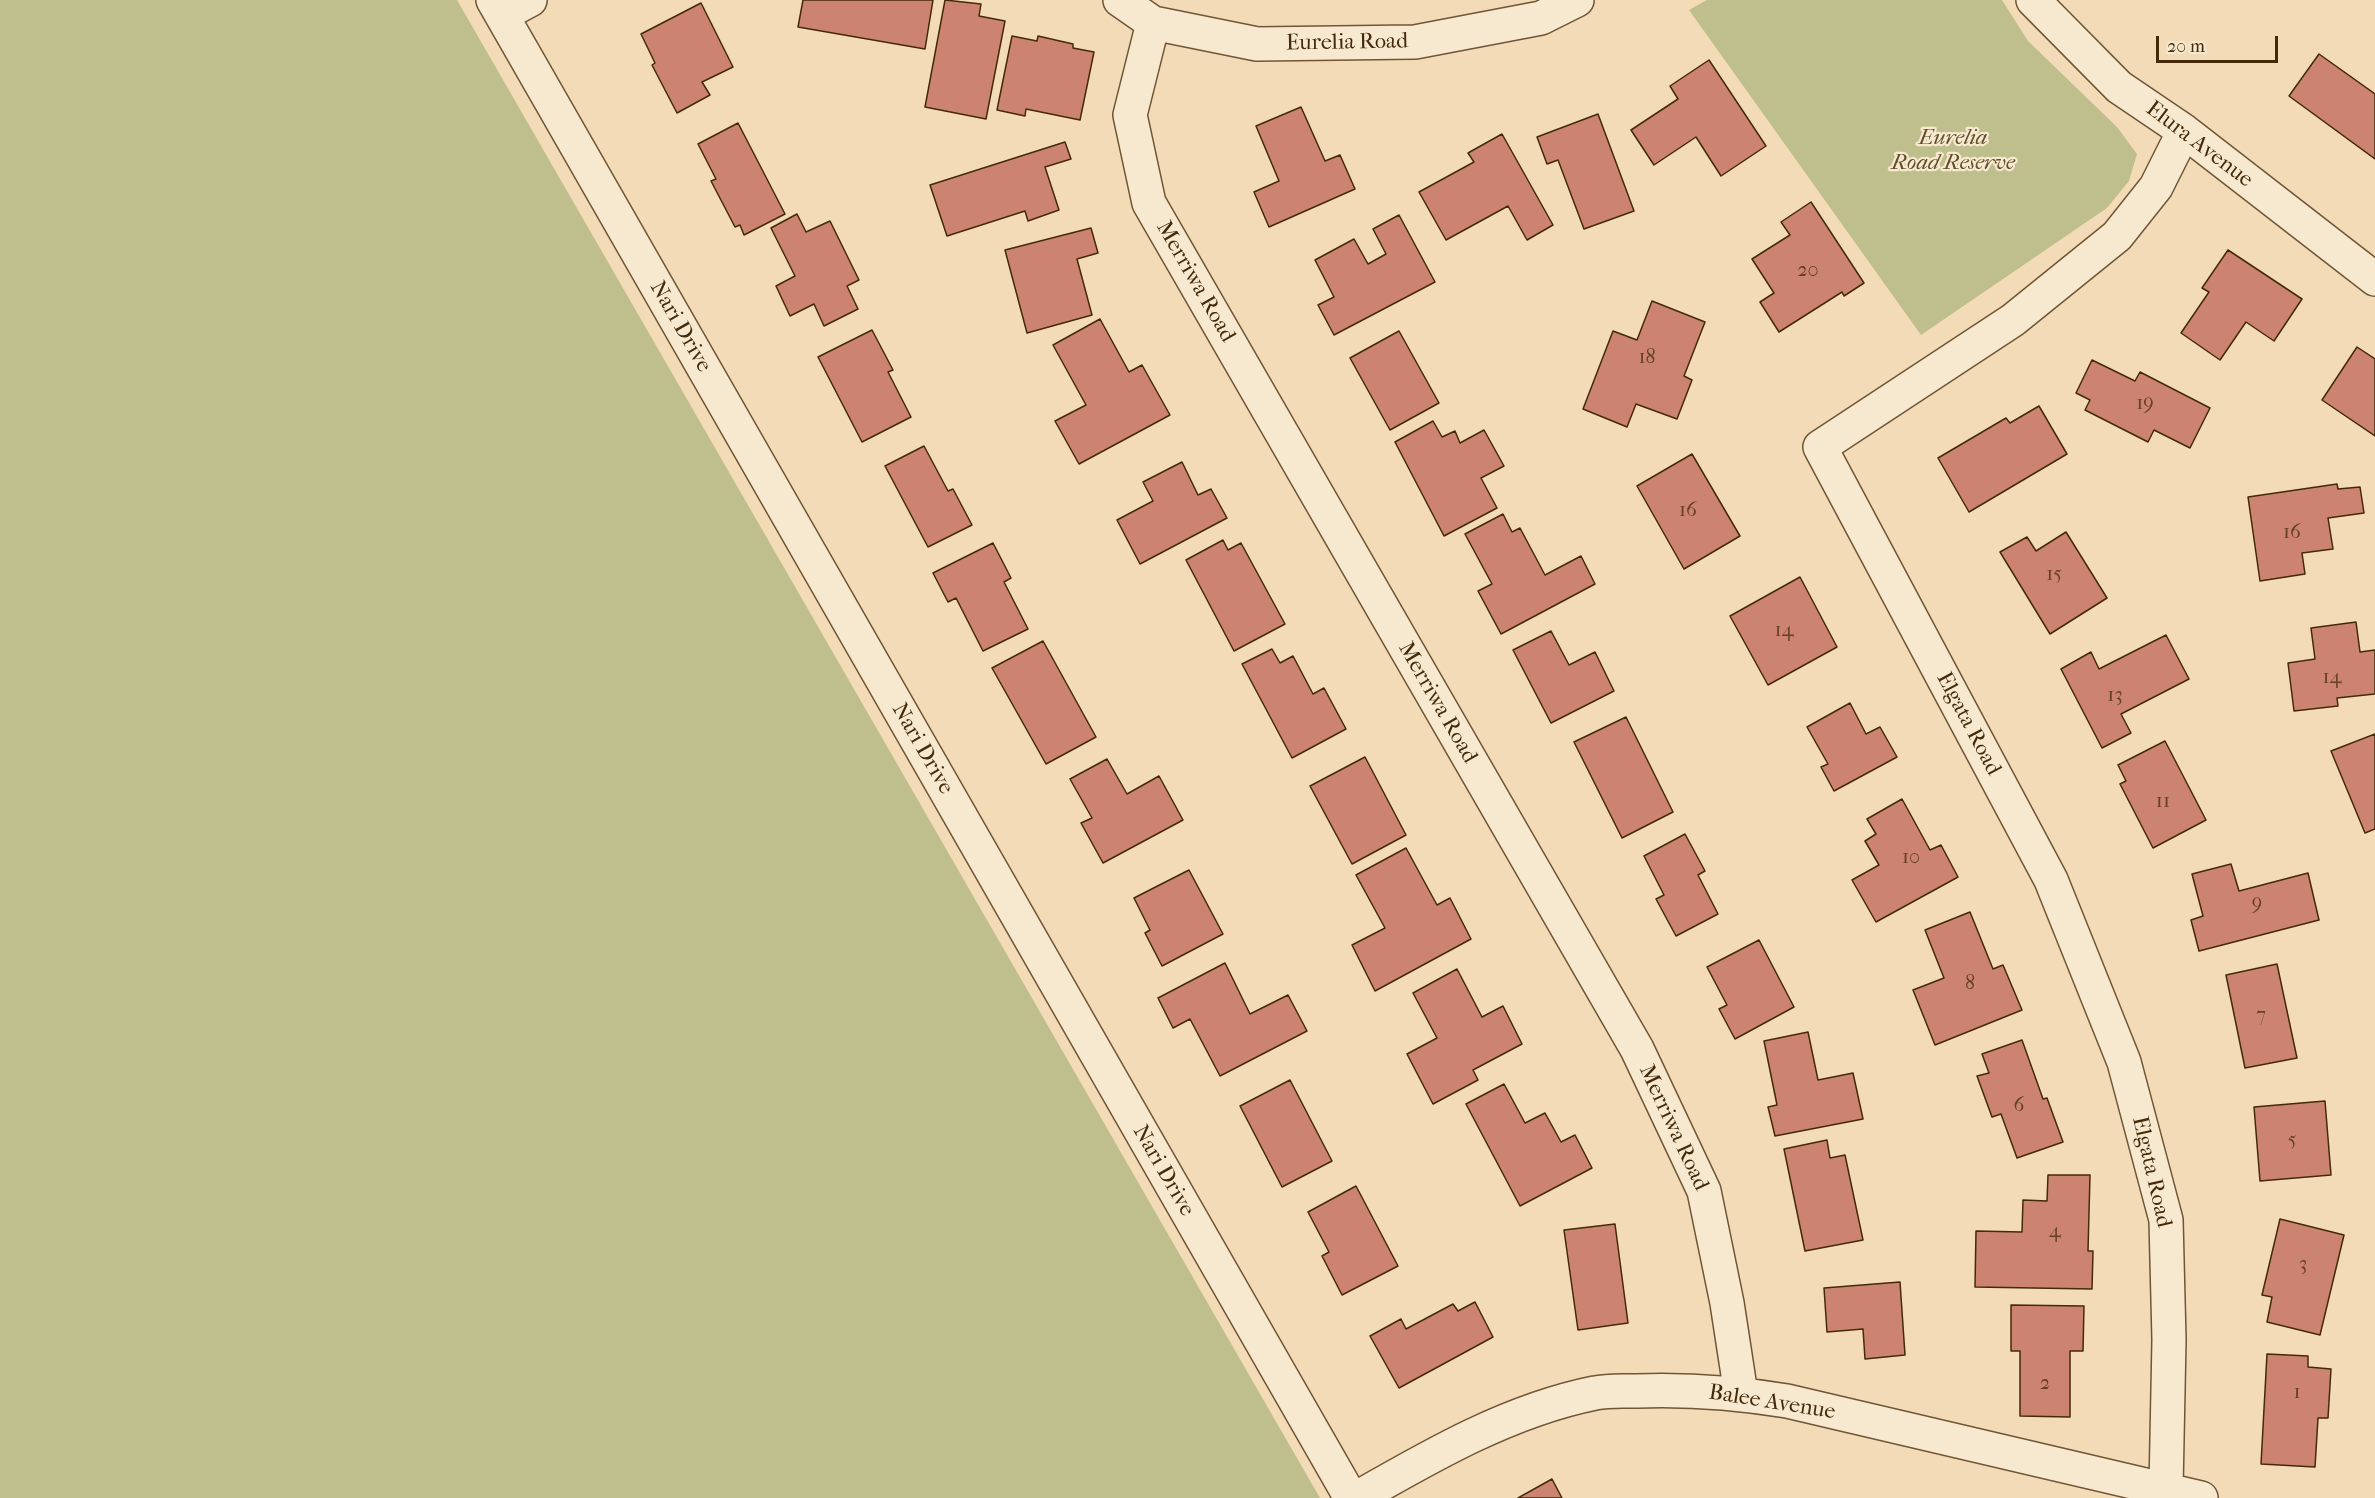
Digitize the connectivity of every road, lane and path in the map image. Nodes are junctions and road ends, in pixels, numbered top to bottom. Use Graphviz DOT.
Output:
graph roads {
  1 [pos="530,0"];
  2 [pos="1120,0"];
  3 [pos="1577,0"];
  4 [pos="2033,0"];
  5 [pos="498,8"];
  6 [pos="1153,23"];
  7 [pos="2184,131"];
  8 [pos="2375,279"];
  9 [pos="1741,1394"];
  10 [pos="2166,1488"];
  11 [pos="1351,1498"];
  12 [pos="1357,1498"];
  13 [pos="2201,1498"];
  1 -- 5 [label="street"];
  2 -- 6 [label="street, Eurelia Road"];
  3 -- 6 [label="street, Eurelia Road"];
  4 -- 7 [label="street, Elura Avenue"];
  5 -- 11 [label="street, Nari Drive"];
  6 -- 9 [label="street, Merriwa Road"];
  7 -- 8 [label="street, Elura Avenue"];
  7 -- 10 [label="street, Elgata Road"];
  9 -- 10 [label="street, Balee Avenue"];
  9 -- 12 [label="street, Balee Avenue"];
  10 -- 13 [label="street, Balee Avenue"];
}
